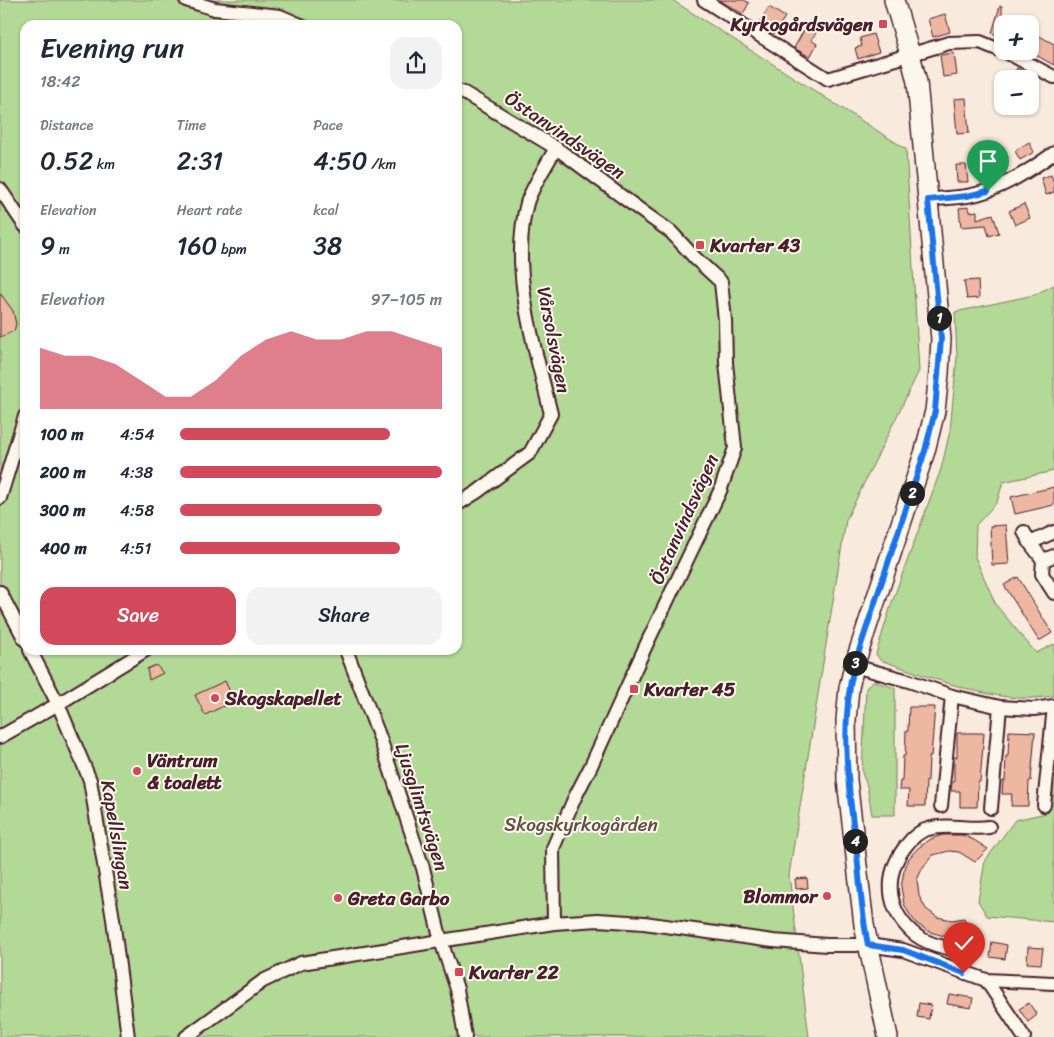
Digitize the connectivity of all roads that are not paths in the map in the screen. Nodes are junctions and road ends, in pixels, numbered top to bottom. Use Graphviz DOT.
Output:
graph roads {
  1 [pos="186,0"];
  2 [pos="704,0"];
  3 [pos="894,0"];
  4 [pos="289,20"];
  5 [pos="994,47"];
  6 [pos="910,54"];
  7 [pos="1021,60"];
  8 [pos="1054,77"];
  9 [pos="462,92"];
  10 [pos="556,148"];
  11 [pos="1054,153"];
  12 [pos="0,189"];
  13 [pos="928,200"];
  14 [pos="20,219"];
  15 [pos="20,432"];
  16 [pos="0,498"];
  17 [pos="462,501"];
  18 [pos="1054,532"];
  19 [pos="1049,558"];
  20 [pos="0,592"];
  21 [pos="1054,593"];
  22 [pos="20,630"];
  23 [pos="33,655"];
  24 [pos="138,655"];
  25 [pos="348,655"];
  26 [pos="854,666"];
  27 [pos="952,696"];
  28 [pos="58,704"];
  29 [pos="1054,706"];
  30 [pos="1000,707"];
  31 [pos="0,737"];
  32 [pos="1044,805"];
  33 [pos="941,806"];
  34 [pos="991,808"];
  35 [pos="989,827"];
  36 [pos="554,923"];
  37 [pos="442,941"];
  38 [pos="862,945"];
  39 [pos="964,973"];
  40 [pos="986,980"];
  41 [pos="1054,983"];
  42 [pos="128,1037"];
  43 [pos="186,1037"];
  44 [pos="465,1037"];
  45 [pos="888,1037"];
  46 [pos="1024,1037"];
  1 -- 4 [label="street"];
  2 -- 6 [label="street"];
  3 -- 6 [label="street"];
  5 -- 6 [label="street"];
  6 -- 13 [label="street"];
  7 -- 8 [label="street"];
  9 -- 10 [label="street, Östanvindsvägen"];
  10 -- 17 [label="street, Vårsolsvägen"];
  10 -- 36 [label="street, Östanvindsvägen"];
  11 -- 13 [label="street"];
  12 -- 14 [label="street"];
  13 -- 26 [label="street"];
  15 -- 16 [label="street"];
  18 -- 19 [label="street"];
  19 -- 21 [label="street"];
  20 -- 22 [label="street"];
  23 -- 28 [label="street, Kapellslingan"];
  24 -- 28 [label="street"];
  25 -- 37 [label="street, Ljusglimtsvägen"];
  26 -- 27 [label="street"];
  26 -- 38 [label="street"];
  27 -- 30 [label="street"];
  27 -- 33 [label="street"];
  28 -- 31 [label="street"];
  28 -- 42 [label="street, Kapellslingan"];
  29 -- 30 [label="street"];
  29 -- 32 [label="street"];
  30 -- 34 [label="street"];
  35 -- 39 [label="street"];
  36 -- 37 [label="street"];
  36 -- 38 [label="street"];
  37 -- 43 [label="street"];
  37 -- 44 [label="street, Ljusglimtsvägen"];
  38 -- 39 [label="street"];
  38 -- 45 [label="street"];
  39 -- 40 [label="street"];
  40 -- 41 [label="street"];
  40 -- 46 [label="street"];
}
